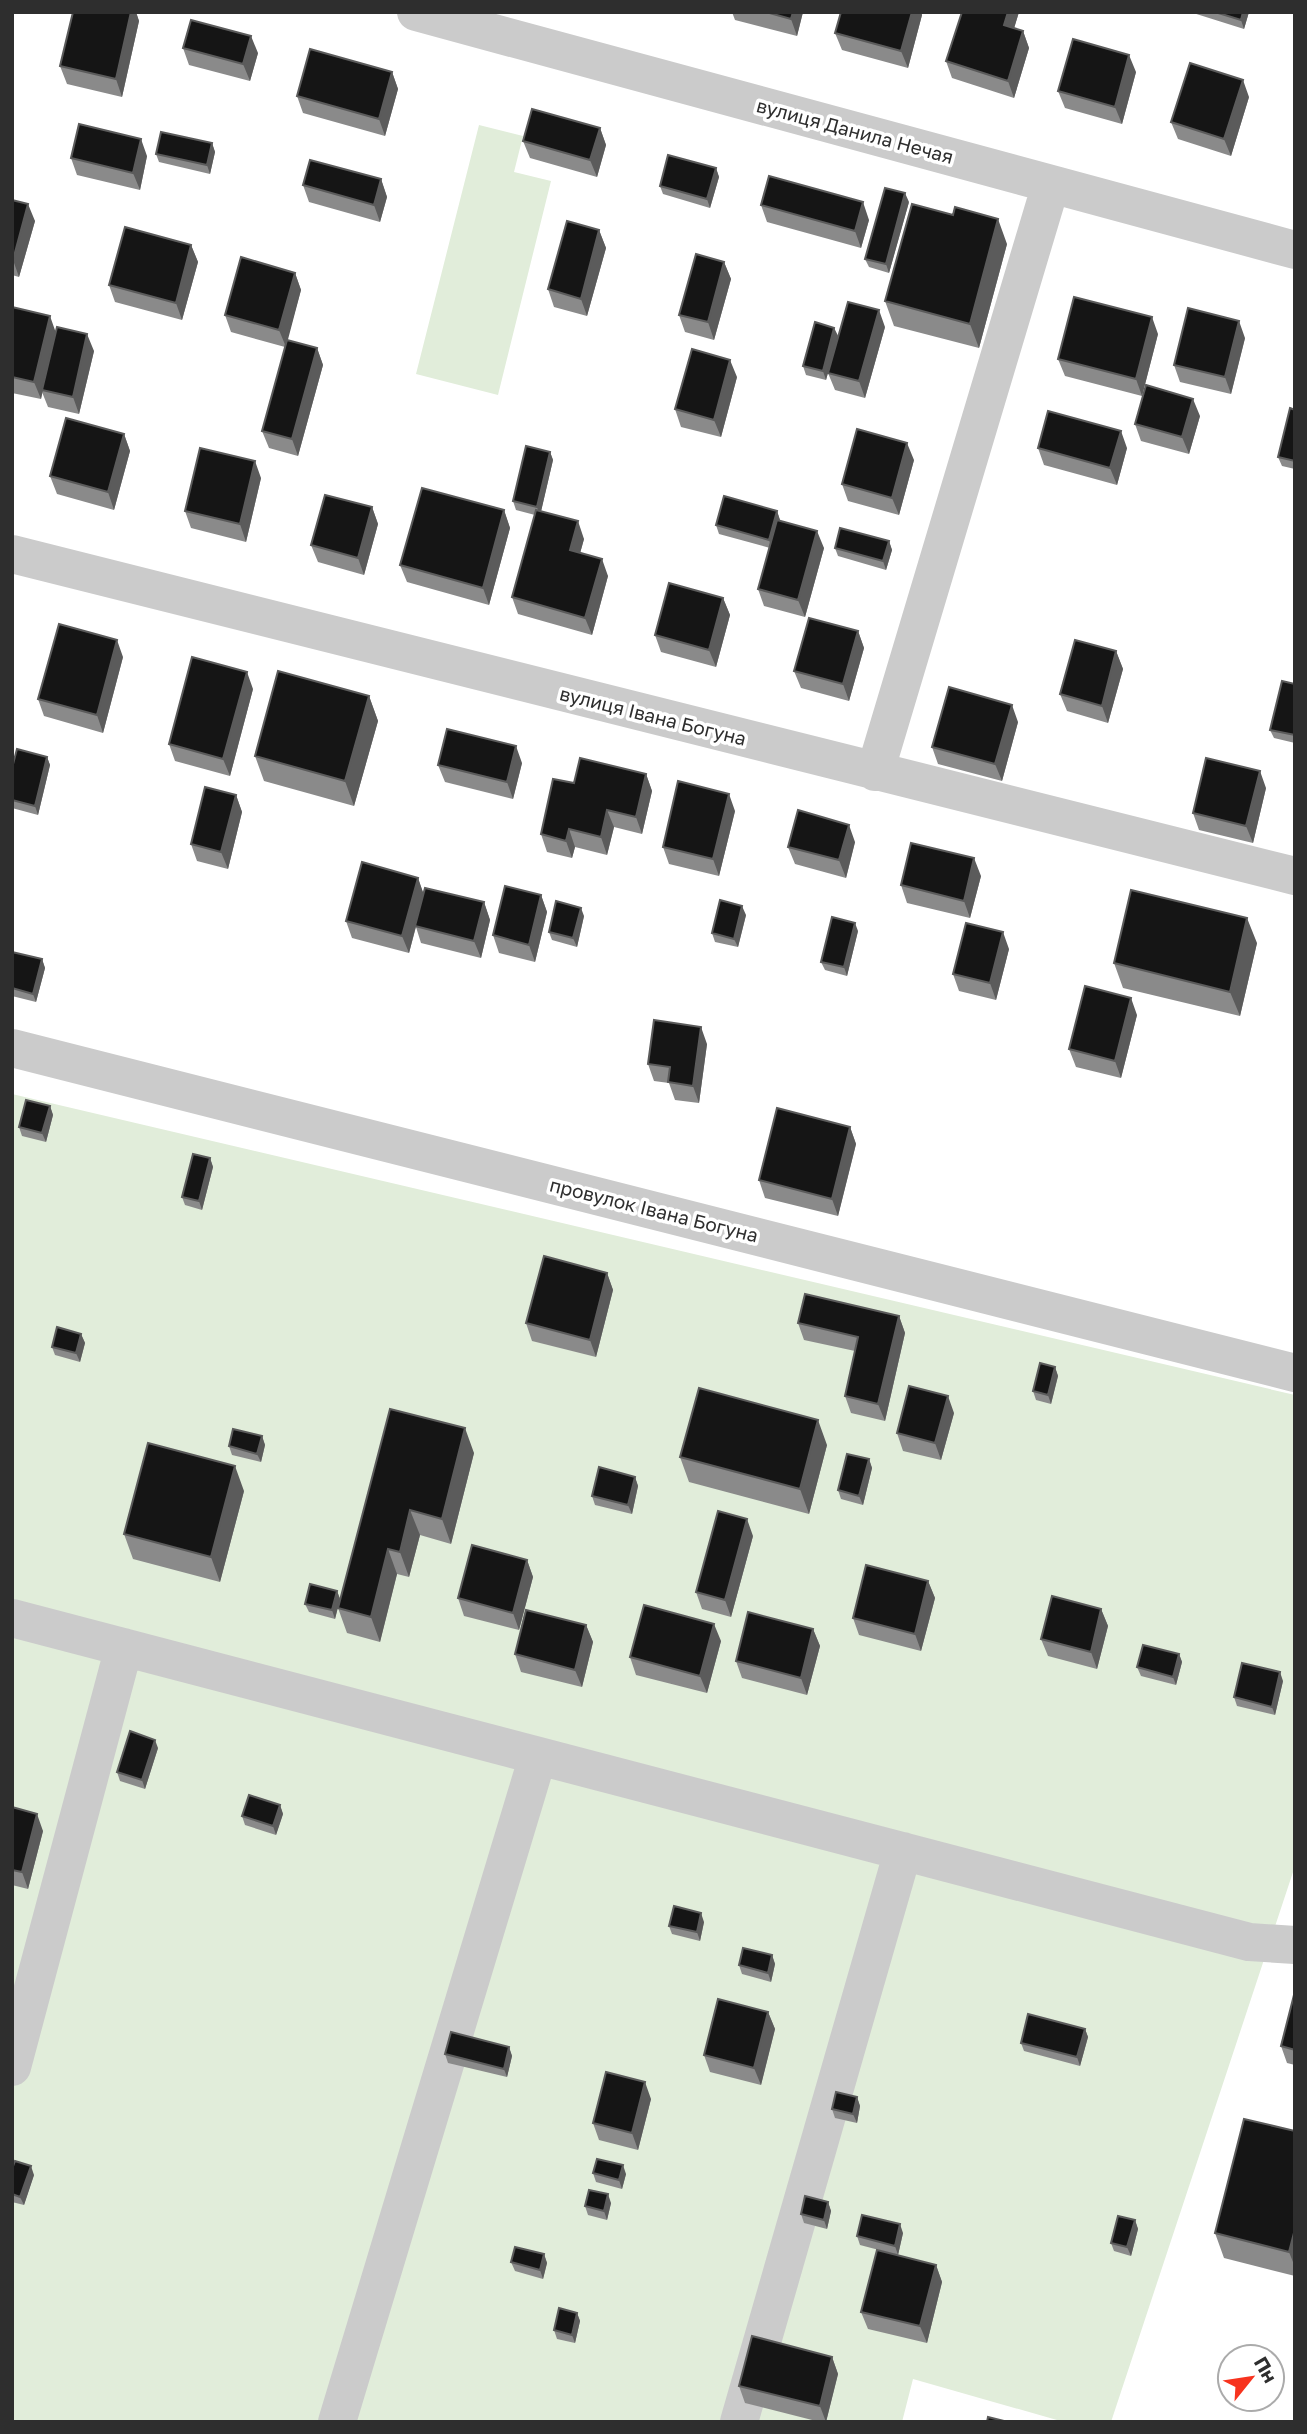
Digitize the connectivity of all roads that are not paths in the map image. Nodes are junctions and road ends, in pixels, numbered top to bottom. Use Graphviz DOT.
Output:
graph roads {
  1 [pos="416,12"];
  2 [pos="1051,184"];
  3 [pos="1295,250"];
  4 [pos="12,554"];
  5 [pos="875,772"];
  6 [pos="1295,876"];
  7 [pos="12,1048"];
  8 [pos="1295,1373"];
  9 [pos="12,1618"];
  10 [pos="124,1647"];
  11 [pos="538,1756"];
  12 [pos="903,1852"];
  13 [pos="1295,1945"];
  14 [pos="12,2067"];
  15 [pos="337,2422"];
  16 [pos="739,2422"];
  1 -- 2 [label="street, вулиця Данила Нечая"];
  2 -- 3 [label="street, вулиця Данила Нечая"];
  2 -- 5 [label="street"];
  4 -- 5 [label="street, вулиця Івана Богуна"];
  5 -- 6 [label="street, вулиця Івана Богуна"];
  7 -- 8 [label="street, провулок Івана Богуна"];
  9 -- 10 [label="street"];
  10 -- 11 [label="street"];
  10 -- 14 [label="street"];
  11 -- 12 [label="street"];
  11 -- 15 [label="street"];
  12 -- 13 [label="street"];
  12 -- 16 [label="street"];
}
